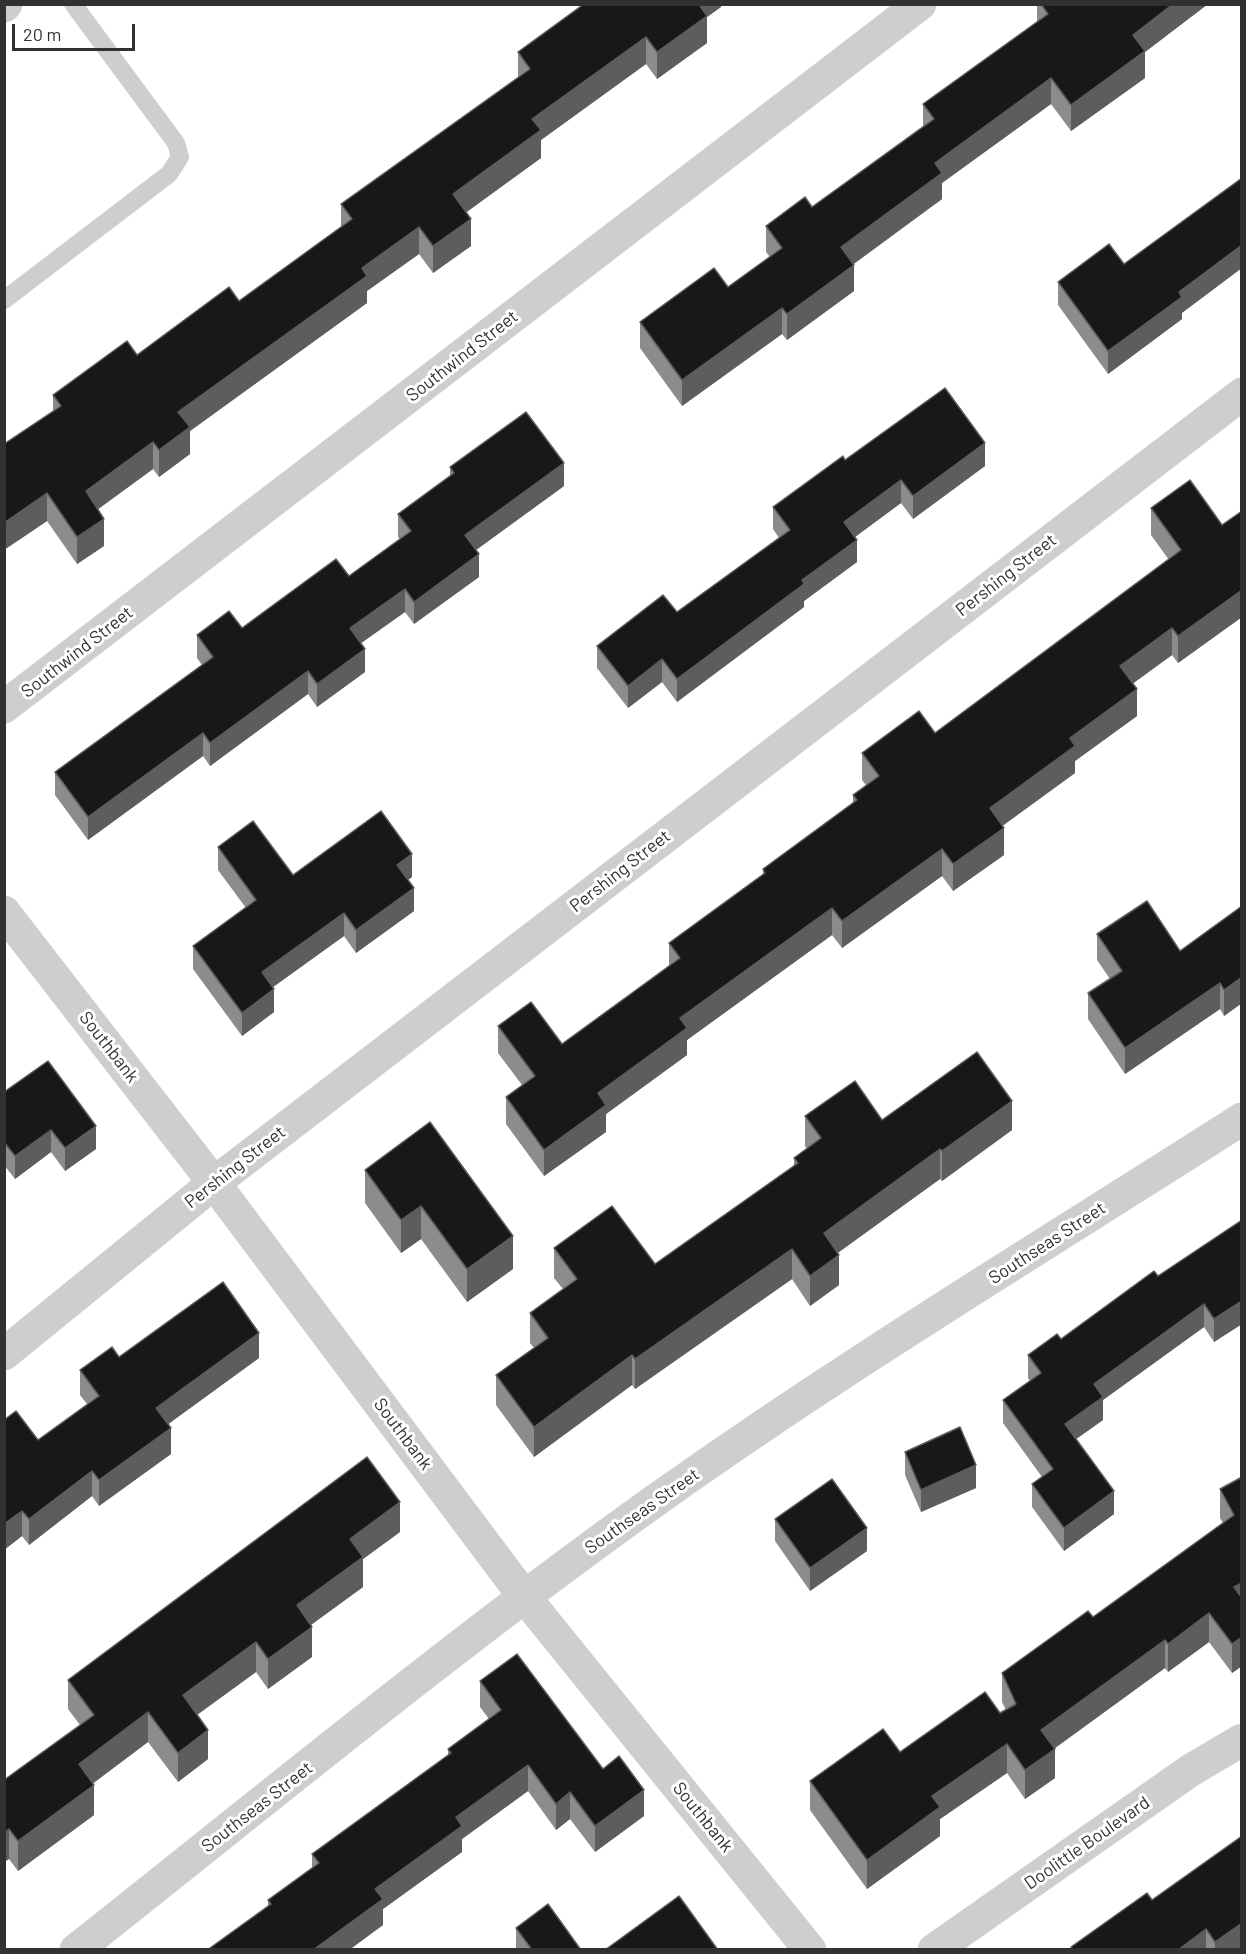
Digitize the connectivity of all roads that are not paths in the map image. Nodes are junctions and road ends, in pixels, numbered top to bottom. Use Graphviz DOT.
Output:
graph roads {
  1 [pos="73,4"];
  2 [pos="920,4"];
  3 [pos="4,300"];
  4 [pos="1242,394"];
  5 [pos="4,707"];
  6 [pos="4,912"];
  7 [pos="1242,1119"];
  8 [pos="214,1183"];
  9 [pos="4,1354"];
  10 [pos="524,1595"];
  11 [pos="1242,1740"];
  12 [pos="76,1950"];
  13 [pos="810,1950"];
  14 [pos="934,1950"];
  1 -- 3 [label="lane"];
  2 -- 5 [label="street, Southwind Street"];
  4 -- 8 [label="street, Pershing Street"];
  6 -- 8 [label="street, Southbank"];
  7 -- 10 [label="street, Southseas Street"];
  8 -- 9 [label="street, Pershing Street"];
  8 -- 10 [label="street, Southbank"];
  10 -- 12 [label="street, Southseas Street"];
  10 -- 13 [label="street, Southbank"];
  11 -- 14 [label="street, Doolittle Boulevard"];
}
